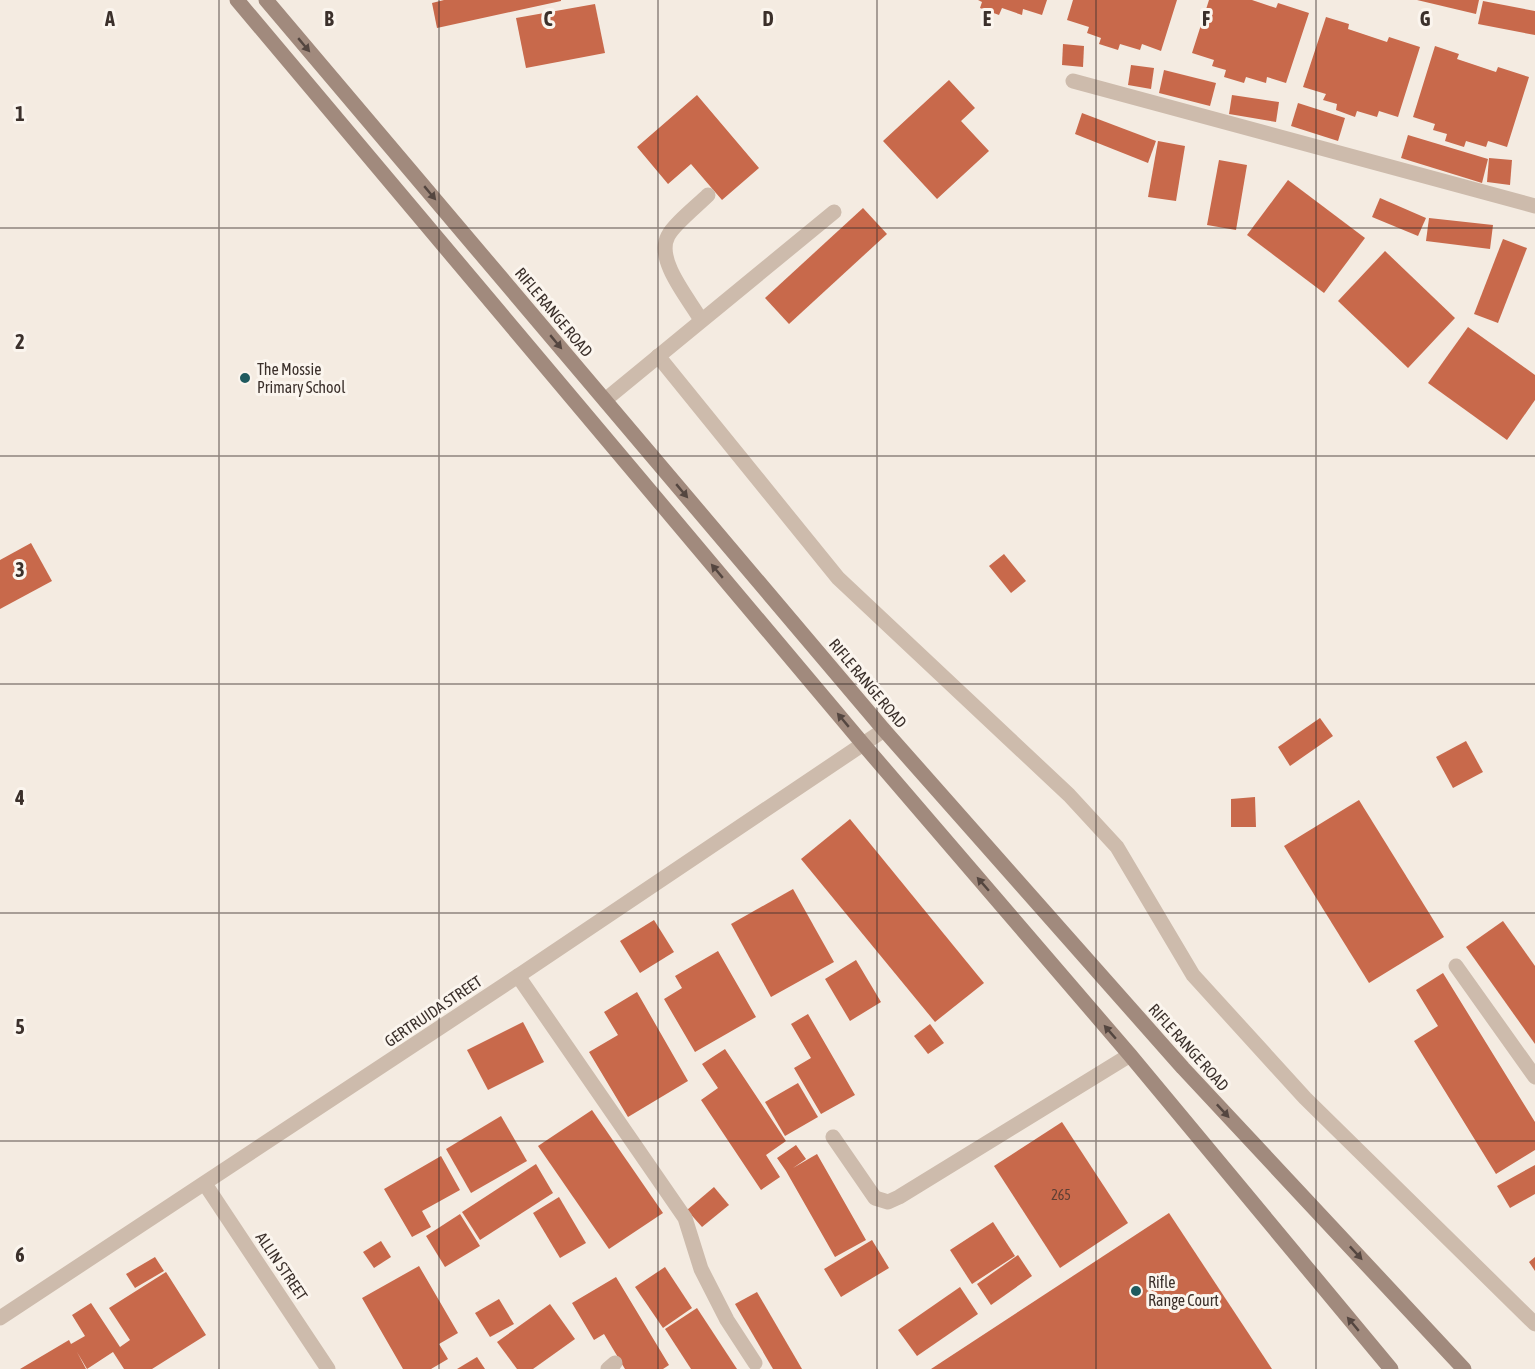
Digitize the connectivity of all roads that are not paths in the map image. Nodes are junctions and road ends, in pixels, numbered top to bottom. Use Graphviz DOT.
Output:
graph roads {
  1 [pos="237,0"];
  2 [pos="267,0"];
  3 [pos="1073,81"];
  4 [pos="708,195"];
  5 [pos="1535,206"];
  6 [pos="834,212"];
  7 [pos="701,320"];
  8 [pos="658,356"];
  9 [pos="605,400"];
  10 [pos="884,730"];
  11 [pos="863,744"];
  12 [pos="1456,966"];
  13 [pos="518,976"];
  14 [pos="1130,1055"];
  15 [pos="1535,1077"];
  16 [pos="833,1137"];
  17 [pos="205,1184"];
  18 [pos="0,1318"];
  19 [pos="1535,1324"];
  20 [pos="755,1363"];
  21 [pos="328,1369"];
  22 [pos="1391,1369"];
  23 [pos="1464,1369"];
  11 -- 1 [label="main road, one-way"];
  2 -- 9 [label="main road, RIFLE RANGE ROAD, one-way"];
  3 -- 5 [label="street"];
  4 -- 7 [label="street"];
  6 -- 7 [label="street"];
  7 -- 8 [label="street"];
  8 -- 9 [label="street"];
  8 -- 19 [label="street"];
  9 -- 10 [label="main road, RIFLE RANGE ROAD, one-way"];
  10 -- 11 [label="street, GERTRUIDA STREET"];
  10 -- 23 [label="main road, RIFLE RANGE ROAD, one-way"];
  11 -- 13 [label="street, GERTRUIDA STREET"];
  14 -- 11 [label="main road, one-way"];
  12 -- 15 [label="street"];
  13 -- 17 [label="street, GERTRUIDA STREET"];
  13 -- 20 [label="street"];
  14 -- 16 [label="street"];
  22 -- 14 [label="main road, one-way"];
  17 -- 18 [label="street, GERTRUIDA STREET"];
  17 -- 21 [label="street, ALLIN STREET"];
}
